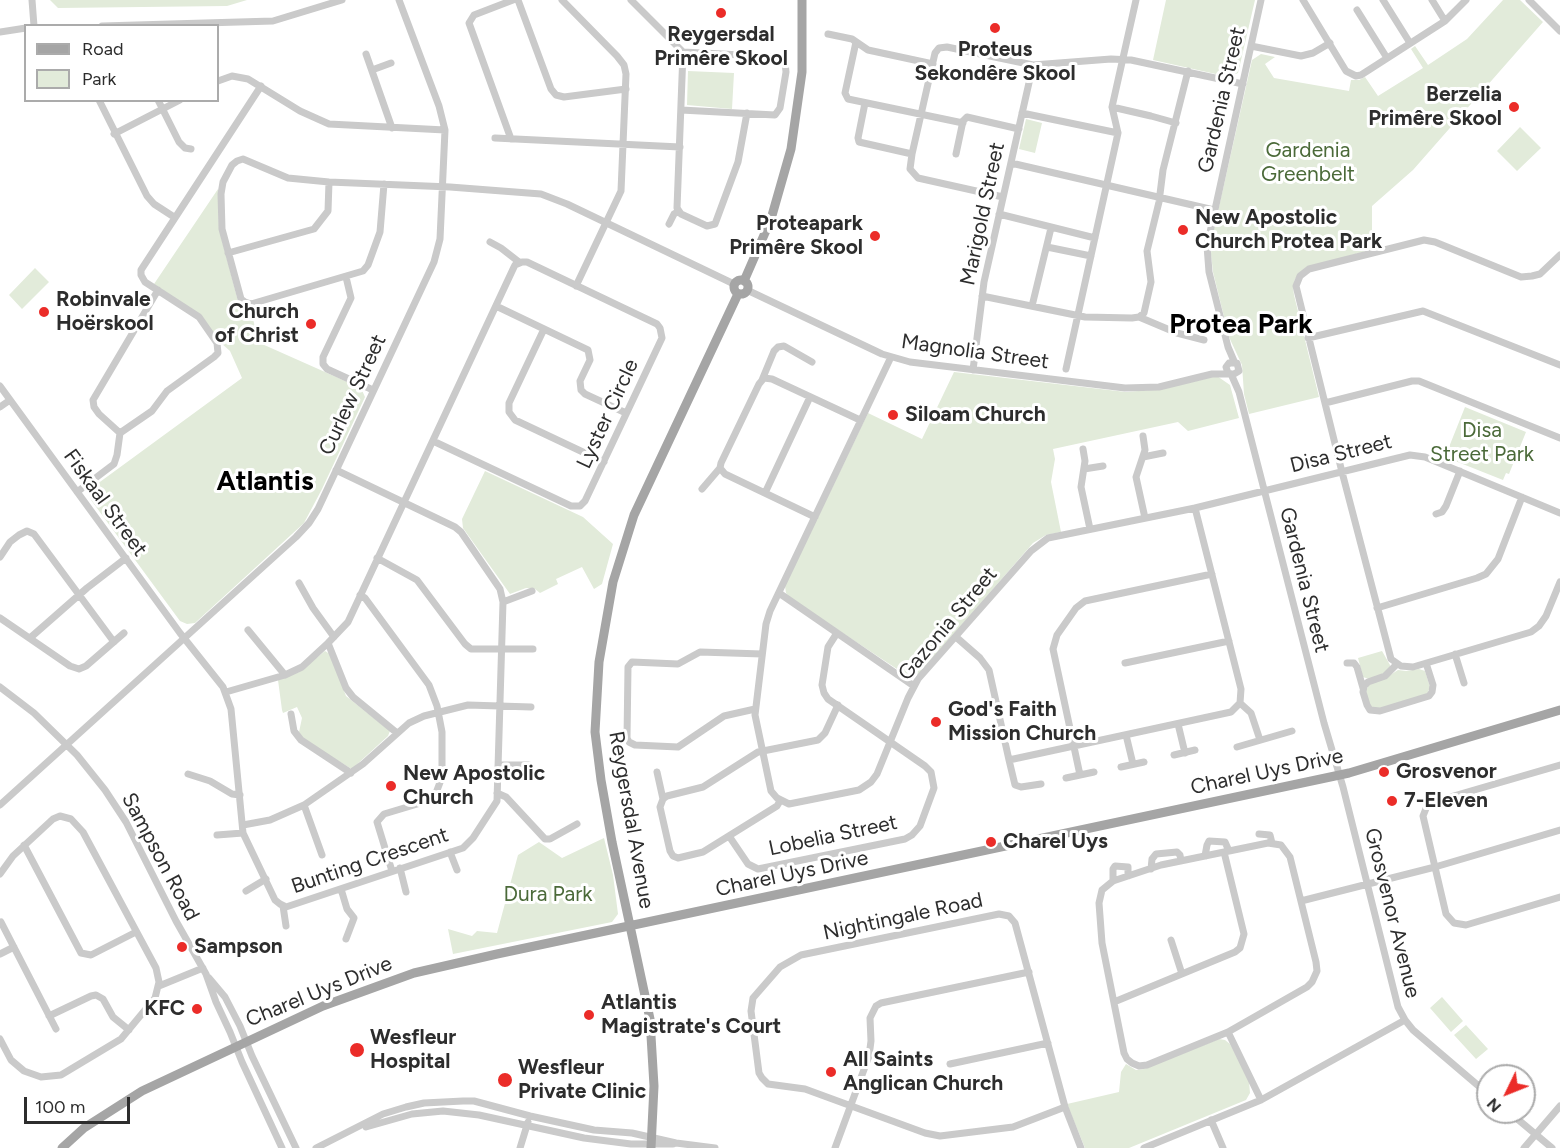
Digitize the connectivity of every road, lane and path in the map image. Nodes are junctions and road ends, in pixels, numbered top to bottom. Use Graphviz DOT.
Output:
graph roads {
  1 [pos="32,0"];
  2 [pos="342,0"];
  3 [pos="399,0"];
  4 [pos="513,0"];
  5 [pos="518,0"];
  6 [pos="562,0"];
  7 [pos="631,0"];
  8 [pos="802,0"];
  9 [pos="1136,0"];
  10 [pos="1262,0"];
  11 [pos="1304,0"];
  12 [pos="1383,0"];
  13 [pos="1432,0"];
  14 [pos="1466,0"];
  15 [pos="1529,0"];
  16 [pos="1357,10"];
  17 [pos="1445,21"];
  18 [pos="34,24"];
  19 [pos="160,24"];
  20 [pos="24,28"];
  21 [pos="1560,31"];
  22 [pos="0,32"];
  23 [pos="828,34"];
  24 [pos="856,42"];
  25 [pos="1330,43"];
  26 [pos="1410,44"];
  27 [pos="1251,46"];
  28 [pos="683,52"];
  29 [pos="366,54"];
  30 [pos="1387,58"];
  31 [pos="1123,59"];
  32 [pos="391,63"];
  33 [pos="933,64"];
  34 [pos="1033,65"];
  35 [pos="372,70"];
  36 [pos="1188,71"];
  37 [pos="219,81"];
  38 [pos="1243,84"];
  39 [pos="261,86"];
  40 [pos="626,89"];
  41 [pos="100,102"];
  42 [pos="159,102"];
  43 [pos="176,102"];
  44 [pos="865,103"];
  45 [pos="1112,107"];
  46 [pos="162,110"];
  47 [pos="681,110"];
  48 [pos="747,113"];
  49 [pos="1022,113"];
  50 [pos="921,114"];
  51 [pos="963,123"];
  52 [pos="1176,123"];
  53 [pos="392,128"];
  54 [pos="1019,129"];
  55 [pos="445,130"];
  56 [pos="1118,133"];
  57 [pos="114,134"];
  58 [pos="495,138"];
  59 [pos="511,139"];
  60 [pos="624,144"];
  61 [pos="680,147"];
  62 [pos="191,149"];
  63 [pos="912,154"];
  64 [pos="956,154"];
  65 [pos="1011,163"];
  66 [pos="329,182"];
  67 [pos="384,184"];
  68 [pos="1107,185"];
  69 [pos="443,186"];
  70 [pos="1003,197"];
  71 [pos="1159,197"];
  72 [pos="1214,210"];
  73 [pos="679,211"];
  74 [pos="999,214"];
  75 [pos="174,217"];
  76 [pos="606,223"];
  77 [pos="669,224"];
  78 [pos="1051,228"];
  79 [pos="1095,238"];
  80 [pos="490,242"];
  81 [pos="1047,247"];
  82 [pos="228,253"];
  83 [pos="1560,255"];
  84 [pos="1091,256"];
  85 [pos="519,262"];
  86 [pos="346,277"];
  87 [pos="576,286"];
  88 [pos="741,287"];
  89 [pos="158,290"];
  90 [pos="982,296"];
  91 [pos="496,306"];
  92 [pos="1032,306"];
  93 [pos="1077,316"];
  94 [pos="1139,317"];
  95 [pos="544,329"];
  96 [pos="1308,338"];
  97 [pos="1204,340"];
  98 [pos="891,357"];
  99 [pos="812,362"];
  100 [pos="1230,363"];
  101 [pos="1560,365"];
  102 [pos="1066,369"];
  103 [pos="973,370"];
  104 [pos="1239,371"];
  105 [pos="1212,374"];
  106 [pos="1230,374"];
  107 [pos="762,380"];
  108 [pos="0,386"];
  109 [pos="373,390"];
  110 [pos="1239,392"];
  111 [pos="810,397"];
  112 [pos="10,400"];
  113 [pos="1325,403"];
  114 [pos="0,407"];
  115 [pos="626,413"];
  116 [pos="860,420"];
  117 [pos="120,433"];
  118 [pos="1143,435"];
  119 [pos="1560,438"];
  120 [pos="433,441"];
  121 [pos="1083,449"];
  122 [pos="1164,453"];
  123 [pos="1143,457"];
  124 [pos="604,462"];
  125 [pos="1103,466"];
  126 [pos="720,468"];
  127 [pos="1084,469"];
  128 [pos="336,470"];
  129 [pos="1460,471"];
  130 [pos="1342,472"];
  131 [pos="702,489"];
  132 [pos="1264,490"];
  133 [pos="77,492"];
  134 [pos="765,493"];
  135 [pos="1522,497"];
  136 [pos="404,501"];
  137 [pos="1195,508"];
  138 [pos="1560,513"];
  139 [pos="1436,514"];
  140 [pos="815,517"];
  141 [pos="1145,518"];
  142 [pos="1090,529"];
  143 [pos="0,557"];
  144 [pos="126,558"];
  145 [pos="377,558"];
  146 [pos="1212,574"];
  147 [pos="1560,582"];
  148 [pos="299,583"];
  149 [pos="532,591"];
  150 [pos="779,593"];
  151 [pos="79,594"];
  152 [pos="360,595"];
  153 [pos="503,602"];
  154 [pos="1377,608"];
  155 [pos="0,618"];
  156 [pos="248,630"];
  157 [pos="124,633"];
  158 [pos="837,633"];
  159 [pos="334,637"];
  160 [pos="956,637"];
  161 [pos="30,638"];
  162 [pos="184,638"];
  163 [pos="1229,641"];
  164 [pos="114,642"];
  165 [pos="328,643"];
  166 [pos="533,649"];
  167 [pos="502,650"];
  168 [pos="762,654"];
  169 [pos="1455,654"];
  170 [pos="1125,663"];
  171 [pos="1347,663"];
  172 [pos="1426,663"];
  173 [pos="1397,664"];
  174 [pos="285,675"];
  175 [pos="1464,683"];
  176 [pos="914,686"];
  177 [pos="0,687"];
  178 [pos="1363,688"];
  179 [pos="226,692"];
  180 [pos="1240,703"];
  181 [pos="838,705"];
  182 [pos="500,706"];
  183 [pos="531,707"];
  184 [pos="755,709"];
  185 [pos="1560,710"];
  186 [pos="438,712"];
  187 [pos="291,714"];
  188 [pos="1178,724"];
  189 [pos="1292,731"];
  190 [pos="397,733"];
  191 [pos="1126,735"];
  192 [pos="1260,740"];
  193 [pos="890,741"];
  194 [pos="67,744"];
  195 [pos="1074,746"];
  196 [pos="1237,747"];
  197 [pos="1195,750"];
  198 [pos="763,752"];
  199 [pos="1185,753"];
  200 [pos="1174,755"];
  201 [pos="1009,760"];
  202 [pos="1144,762"];
  203 [pos="1133,764"];
  204 [pos="498,765"];
  205 [pos="529,765"];
  206 [pos="1560,765"];
  207 [pos="1121,767"];
  208 [pos="657,772"];
  209 [pos="1094,772"];
  210 [pos="351,773"];
  211 [pos="188,774"];
  212 [pos="1080,775"];
  213 [pos="1339,775"];
  214 [pos="1066,778"];
  215 [pos="1041,784"];
  216 [pos="497,793"];
  217 [pos="240,795"];
  218 [pos="663,799"];
  219 [pos="780,801"];
  220 [pos="0,805"];
  221 [pos="304,805"];
  222 [pos="577,824"];
  223 [pos="243,825"];
  224 [pos="1560,830"];
  225 [pos="243,833"];
  226 [pos="1259,834"];
  227 [pos="217,835"];
  228 [pos="729,836"];
  229 [pos="1272,843"];
  230 [pos="24,845"];
  231 [pos="450,852"];
  232 [pos="1226,852"];
  233 [pos="322,855"];
  234 [pos="1205,856"];
  235 [pos="1182,861"];
  236 [pos="1435,867"];
  237 [pos="400,868"];
  238 [pos="1151,868"];
  239 [pos="457,870"];
  240 [pos="392,871"];
  241 [pos="0,874"];
  242 [pos="1128,876"];
  243 [pos="266,879"];
  244 [pos="1113,881"];
  245 [pos="1368,884"];
  246 [pos="341,889"];
  247 [pos="246,891"];
  248 [pos="406,892"];
  249 [pos="1560,897"];
  250 [pos="1301,901"];
  251 [pos="283,906"];
  252 [pos="1,922"];
  253 [pos="631,925"];
  254 [pos="286,926"];
  255 [pos="136,932"];
  256 [pos="346,939"];
  257 [pos="1172,940"];
  258 [pos="14,947"];
  259 [pos="0,954"];
  260 [pos="204,971"];
  261 [pos="1029,972"];
  262 [pos="1182,974"];
  263 [pos="159,986"];
  264 [pos="1114,1002"];
  265 [pos="50,1016"];
  266 [pos="1405,1020"];
  267 [pos="56,1029"];
  268 [pos="129,1030"];
  269 [pos="1228,1032"];
  270 [pos="0,1039"];
  271 [pos="246,1042"];
  272 [pos="1048,1043"];
  273 [pos="236,1046"];
  274 [pos="950,1064"];
  275 [pos="1476,1084"];
  276 [pos="1261,1100"];
  277 [pos="850,1105"];
  278 [pos="1560,1106"];
  279 [pos="1065,1107"];
  280 [pos="530,1116"];
  281 [pos="1211,1120"];
  282 [pos="1524,1124"];
  283 [pos="527,1126"];
  284 [pos="354,1130"];
  285 [pos="1536,1134"];
  286 [pos="648,1143"];
  287 [pos="1147,1147"];
  288 [pos="62,1148"];
  289 [pos="282,1148"];
  290 [pos="296,1148"];
  291 [pos="316,1148"];
  292 [pos="520,1148"];
  293 [pos="715,1148"];
  294 [pos="835,1148"];
  295 [pos="1081,1148"];
  296 [pos="1223,1148"];
  297 [pos="1524,1148"];
  298 [pos="1552,1148"];
  1 -- 18 [label="street"];
  2 -- 19 [label="street"];
  3 -- 55 [label="street, Curlew Street"];
  4 -- 59 [label="street"];
  5 -- 40 [label="street"];
  6 -- 40 [label="street"];
  7 -- 28 [label="street"];
  8 -- 88 [label="main road, Reygersdal Avenue"];
  9 -- 31 [label="street"];
  10 -- 27 [label="street, Gardenia Street"];
  11 -- 25 [label="street"];
  12 -- 26 [label="street"];
  13 -- 17 [label="street"];
  14 -- 17 [label="street"];
  15 -- 21 [label="street"];
  16 -- 30 [label="street"];
  17 -- 26 [label="street"];
  20 -- 22 [label="street"];
  23 -- 24 [label="street"];
  24 -- 33 [label="street"];
  24 -- 44 [label="street"];
  25 -- 27 [label="street"];
  25 -- 30 [label="street"];
  26 -- 30 [label="street"];
  27 -- 38 [label="street, Gardenia Street"];
  28 -- 47 [label="street"];
  28 -- 48 [label="street"];
  29 -- 35 [label="street"];
  31 -- 34 [label="street"];
  31 -- 36 [label="street"];
  31 -- 45 [label="street"];
  32 -- 35 [label="street"];
  33 -- 34 [label="street"];
  33 -- 50 [label="street"];
  34 -- 49 [label="street, Marigold Street"];
  35 -- 53 [label="street"];
  36 -- 38 [label="street"];
  36 -- 52 [label="street"];
  37 -- 39 [label="street"];
  38 -- 72 [label="street, Gardenia Street"];
  39 -- 53 [label="street"];
  39 -- 75 [label="street"];
  40 -- 60 [label="street"];
  41 -- 57 [label="street"];
  42 -- 46 [label="street"];
  43 -- 46 [label="street"];
  44 -- 50 [label="street"];
  44 -- 63 [label="street"];
  45 -- 52 [label="street"];
  45 -- 56 [label="street"];
  46 -- 57 [label="street"];
  46 -- 62 [label="street"];
  47 -- 48 [label="street"];
  47 -- 61 [label="street"];
  48 -- 73 [label="street"];
  49 -- 54 [label="street, Marigold Street"];
  49 -- 56 [label="street"];
  50 -- 51 [label="street"];
  50 -- 63 [label="street"];
  51 -- 54 [label="street"];
  51 -- 64 [label="street"];
  52 -- 71 [label="street"];
  53 -- 55 [label="street"];
  54 -- 65 [label="street, Marigold Street"];
  55 -- 69 [label="street, Curlew Street"];
  56 -- 68 [label="street"];
  57 -- 75 [label="street"];
  58 -- 59 [label="street"];
  59 -- 60 [label="street"];
  60 -- 61 [label="street"];
  60 -- 76 [label="street"];
  61 -- 73 [label="street"];
  63 -- 70 [label="street"];
  65 -- 68 [label="street"];
  65 -- 70 [label="street, Marigold Street"];
  66 -- 67 [label="street, Magnolia Street"];
  66 -- 82 [label="street"];
  66 -- 82 [label="street, Magnolia Street"];
  67 -- 69 [label="street, Magnolia Street"];
  67 -- 86 [label="street"];
  68 -- 71 [label="street"];
  68 -- 79 [label="street"];
  69 -- 76 [label="street, Magnolia Street"];
  69 -- 109 [label="street, Curlew Street"];
  70 -- 74 [label="street, Marigold Street"];
  71 -- 72 [label="street"];
  71 -- 94 [label="street"];
  72 -- 100 [label="street, Gardenia Street"];
  73 -- 77 [label="street"];
  74 -- 78 [label="street"];
  74 -- 90 [label="street, Marigold Street"];
  75 -- 89 [label="street"];
  76 -- 87 [label="street"];
  76 -- 88 [label="street, Magnolia Street"];
  78 -- 79 [label="street"];
  78 -- 81 [label="street"];
  79 -- 84 [label="street"];
  80 -- 85 [label="street, Lyster Circle"];
  81 -- 84 [label="street"];
  81 -- 92 [label="street"];
  82 -- 86 [label="street"];
  83 -- 96 [label="street"];
  84 -- 93 [label="street"];
  85 -- 87 [label="street, Lyster Circle"];
  85 -- 91 [label="street"];
  86 -- 109 [label="street"];
  87 -- 115 [label="street, Lyster Circle"];
  88 -- 98 [label="street, Magnolia Street"];
  88 -- 253 [label="main road, Reygersdal Avenue"];
  89 -- 117 [label="street"];
  89 -- 117 [label="street"];
  90 -- 92 [label="street"];
  90 -- 103 [label="street, Marigold Street"];
  91 -- 95 [label="street"];
  91 -- 120 [label="street"];
  92 -- 93 [label="street"];
  93 -- 94 [label="street"];
  93 -- 102 [label="street"];
  94 -- 97 [label="street"];
  95 -- 115 [label="street"];
  95 -- 124 [label="street"];
  96 -- 101 [label="street"];
  96 -- 113 [label="street"];
  98 -- 103 [label="street, Magnolia Street"];
  98 -- 116 [label="street"];
  99 -- 107 [label="street"];
  100 -- 104 [label="street"];
  100 -- 105 [label="street, Magnolia Street"];
  100 -- 106 [label="street, Gardenia Street"];
  103 -- 105 [label="street, Magnolia Street"];
  104 -- 106 [label="street, Magnolia Street"];
  104 -- 110 [label="street, Gardenia Street"];
  105 -- 106 [label="street, Magnolia Street"];
  106 -- 110 [label="street, Gardenia Street"];
  107 -- 111 [label="street"];
  107 -- 126 [label="street"];
  108 -- 112 [label="street, Fiskaal Street"];
  109 -- 128 [label="street, Curlew Street"];
  110 -- 132 [label="street, Gardenia Street"];
  111 -- 116 [label="street"];
  111 -- 134 [label="street"];
  112 -- 114 [label="street"];
  112 -- 133 [label="street, Fiskaal Street"];
  113 -- 119 [label="street"];
  113 -- 130 [label="street"];
  115 -- 124 [label="street, Lyster Circle"];
  116 -- 140 [label="street"];
  117 -- 133 [label="street"];
  118 -- 123 [label="street"];
  120 -- 124 [label="street, Lyster Circle"];
  120 -- 136 [label="street"];
  121 -- 127 [label="street"];
  122 -- 123 [label="street"];
  123 -- 141 [label="street"];
  125 -- 127 [label="street"];
  126 -- 131 [label="street"];
  126 -- 134 [label="street"];
  127 -- 142 [label="street"];
  128 -- 136 [label="street, Bunting Crescent"];
  128 -- 162 [label="street, Curlew Street"];
  129 -- 130 [label="street, Disa Street"];
  129 -- 135 [label="street, Disa Street"];
  129 -- 139 [label="street"];
  130 -- 132 [label="street, Disa Street"];
  130 -- 154 [label="street"];
  132 -- 137 [label="street, Gazonia Street"];
  132 -- 213 [label="street, Gardenia Street"];
  133 -- 144 [label="street, Fiskaal Street"];
  134 -- 140 [label="street"];
  135 -- 138 [label="street, Disa Street"];
  135 -- 154 [label="street"];
  136 -- 145 [label="street"];
  136 -- 153 [label="street, Bunting Crescent"];
  137 -- 141 [label="street, Gazonia Street"];
  137 -- 146 [label="street"];
  140 -- 150 [label="street"];
  141 -- 142 [label="street, Gazonia Street"];
  142 -- 160 [label="street, Gazonia Street"];
  143 -- 151 [label="street"];
  144 -- 151 [label="street"];
  144 -- 162 [label="street, Fiskaal Street"];
  145 -- 152 [label="street"];
  145 -- 167 [label="street"];
  146 -- 163 [label="street"];
  146 -- 195 [label="street"];
  147 -- 169 [label="street"];
  148 -- 159 [label="street"];
  149 -- 153 [label="street"];
  150 -- 158 [label="street"];
  150 -- 168 [label="street"];
  151 -- 161 [label="street"];
  151 -- 164 [label="street"];
  152 -- 159 [label="street"];
  152 -- 186 [label="street"];
  153 -- 167 [label="street, Bunting Crescent"];
  154 -- 173 [label="street"];
  155 -- 161 [label="street"];
  156 -- 174 [label="street"];
  157 -- 164 [label="street"];
  158 -- 176 [label="street"];
  158 -- 181 [label="street"];
  159 -- 165 [label="street"];
  160 -- 176 [label="street, Gazonia Street"];
  160 -- 201 [label="street"];
  161 -- 164 [label="street"];
  162 -- 179 [label="street, Bunting Crescent"];
  162 -- 194 [label="street, Curlew Street"];
  163 -- 170 [label="street"];
  163 -- 180 [label="street"];
  165 -- 174 [label="street"];
  165 -- 190 [label="street"];
  166 -- 167 [label="street"];
  167 -- 182 [label="street, Bunting Crescent"];
  168 -- 184 [label="street"];
  168 -- 184 [label="street"];
  169 -- 172 [label="street"];
  169 -- 175 [label="street"];
  171 -- 178 [label="street"];
  172 -- 173 [label="street"];
  172 -- 178 [label="street"];
  173 -- 178 [label="street"];
  174 -- 179 [label="street"];
  176 -- 193 [label="street, Gazonia Street"];
  177 -- 194 [label="street, Sampson Road"];
  179 -- 217 [label="street, Bunting Crescent"];
  180 -- 188 [label="street"];
  180 -- 192 [label="street"];
  181 -- 193 [label="street"];
  181 -- 198 [label="street"];
  182 -- 183 [label="street"];
  182 -- 186 [label="street"];
  182 -- 204 [label="street, Bunting Crescent"];
  184 -- 198 [label="street"];
  185 -- 213 [label="main road, Charel Uys Drive"];
  186 -- 190 [label="street"];
  186 -- 240 [label="street"];
  187 -- 210 [label="street"];
  188 -- 191 [label="street"];
  188 -- 199 [label="street"];
  189 -- 192 [label="street"];
  190 -- 210 [label="street"];
  191 -- 195 [label="street"];
  191 -- 203 [label="street"];
  192 -- 196 [label="street"];
  193 -- 219 [label="street, Gazonia Street"];
  193 -- 228 [label="street, Lobelia Street"];
  194 -- 220 [label="street, Curlew Street"];
  194 -- 260 [label="street, Sampson Road"];
  195 -- 201 [label="street"];
  195 -- 212 [label="street"];
  197 -- 199 [label="street"];
  198 -- 218 [label="street"];
  198 -- 219 [label="street"];
  199 -- 200 [label="street"];
  201 -- 215 [label="street"];
  202 -- 203 [label="street"];
  203 -- 207 [label="street"];
  204 -- 205 [label="street"];
  204 -- 216 [label="street, Bunting Crescent"];
  206 -- 236 [label="street"];
  208 -- 218 [label="street"];
  209 -- 212 [label="street"];
  210 -- 221 [label="street"];
  211 -- 217 [label="street"];
  212 -- 214 [label="street"];
  213 -- 245 [label="street, Grosvenor Avenue"];
  213 -- 253 [label="main road, Charel Uys Drive"];
  216 -- 222 [label="street"];
  216 -- 231 [label="street, Bunting Crescent"];
  217 -- 223 [label="street, Bunting Crescent"];
  218 -- 228 [label="street"];
  219 -- 228 [label="street"];
  221 -- 223 [label="street"];
  221 -- 233 [label="street"];
  223 -- 225 [label="street, Bunting Crescent"];
  224 -- 236 [label="street"];
  225 -- 227 [label="street"];
  225 -- 243 [label="street, Bunting Crescent"];
  226 -- 229 [label="street"];
  229 -- 232 [label="street"];
  229 -- 250 [label="street"];
  230 -- 241 [label="street"];
  230 -- 255 [label="street"];
  230 -- 255 [label="street"];
  231 -- 237 [label="street, Bunting Crescent"];
  231 -- 239 [label="street"];
  232 -- 234 [label="street"];
  232 -- 234 [label="street"];
  232 -- 262 [label="street"];
  234 -- 235 [label="street"];
  235 -- 238 [label="street"];
  235 -- 238 [label="street"];
  236 -- 245 [label="street"];
  236 -- 249 [label="street"];
  237 -- 240 [label="street, Bunting Crescent"];
  237 -- 248 [label="street"];
  238 -- 242 [label="street"];
  240 -- 246 [label="street, Bunting Crescent"];
  242 -- 244 [label="street"];
  242 -- 244 [label="street"];
  243 -- 247 [label="street"];
  243 -- 251 [label="street, Bunting Crescent"];
  244 -- 264 [label="street"];
  245 -- 250 [label="street"];
  245 -- 266 [label="street, Grosvenor Avenue"];
  246 -- 251 [label="street, Bunting Crescent"];
  246 -- 256 [label="street"];
  250 -- 269 [label="street"];
  251 -- 254 [label="street"];
  252 -- 258 [label="street"];
  253 -- 271 [label="main road, Charel Uys Drive"];
  253 -- 286 [label="main road, Reygersdal Avenue"];
  255 -- 263 [label="street"];
  257 -- 262 [label="street"];
  258 -- 259 [label="street"];
  258 -- 265 [label="street"];
  260 -- 263 [label="street"];
  260 -- 271 [label="street, Sampson Road"];
  260 -- 273 [label="street, Sampson Road"];
  261 -- 272 [label="street, Nightingale Road"];
  261 -- 277 [label="street"];
  261 -- 277 [label="street, Nightingale Road"];
  262 -- 264 [label="street"];
  263 -- 268 [label="street"];
  264 -- 269 [label="street"];
  265 -- 267 [label="street"];
  265 -- 268 [label="street"];
  266 -- 275 [label="street, Grosvenor Avenue"];
  266 -- 276 [label="street"];
  268 -- 270 [label="street"];
  269 -- 276 [label="street"];
  271 -- 273 [label="main road, Charel Uys Drive"];
  271 -- 290 [label="street, Sampson Road"];
  272 -- 274 [label="street"];
  272 -- 279 [label="street, Nightingale Road"];
  273 -- 288 [label="main road, Charel Uys Drive"];
  273 -- 289 [label="street, Sampson Road"];
  276 -- 281 [label="street"];
  277 -- 279 [label="street, Nightingale Road"];
  277 -- 294 [label="street"];
  278 -- 285 [label="street"];
  279 -- 295 [label="street, Nightingale Road"];
  280 -- 283 [label="street"];
  280 -- 284 [label="street"];
  280 -- 286 [label="street"];
  281 -- 287 [label="street"];
  281 -- 296 [label="street"];
  282 -- 285 [label="street"];
  283 -- 284 [label="street"];
  283 -- 286 [label="street"];
  283 -- 292 [label="street"];
  284 -- 291 [label="street"];
  285 -- 297 [label="street"];
  285 -- 298 [label="street"];
  286 -- 293 [label="street"];
}
